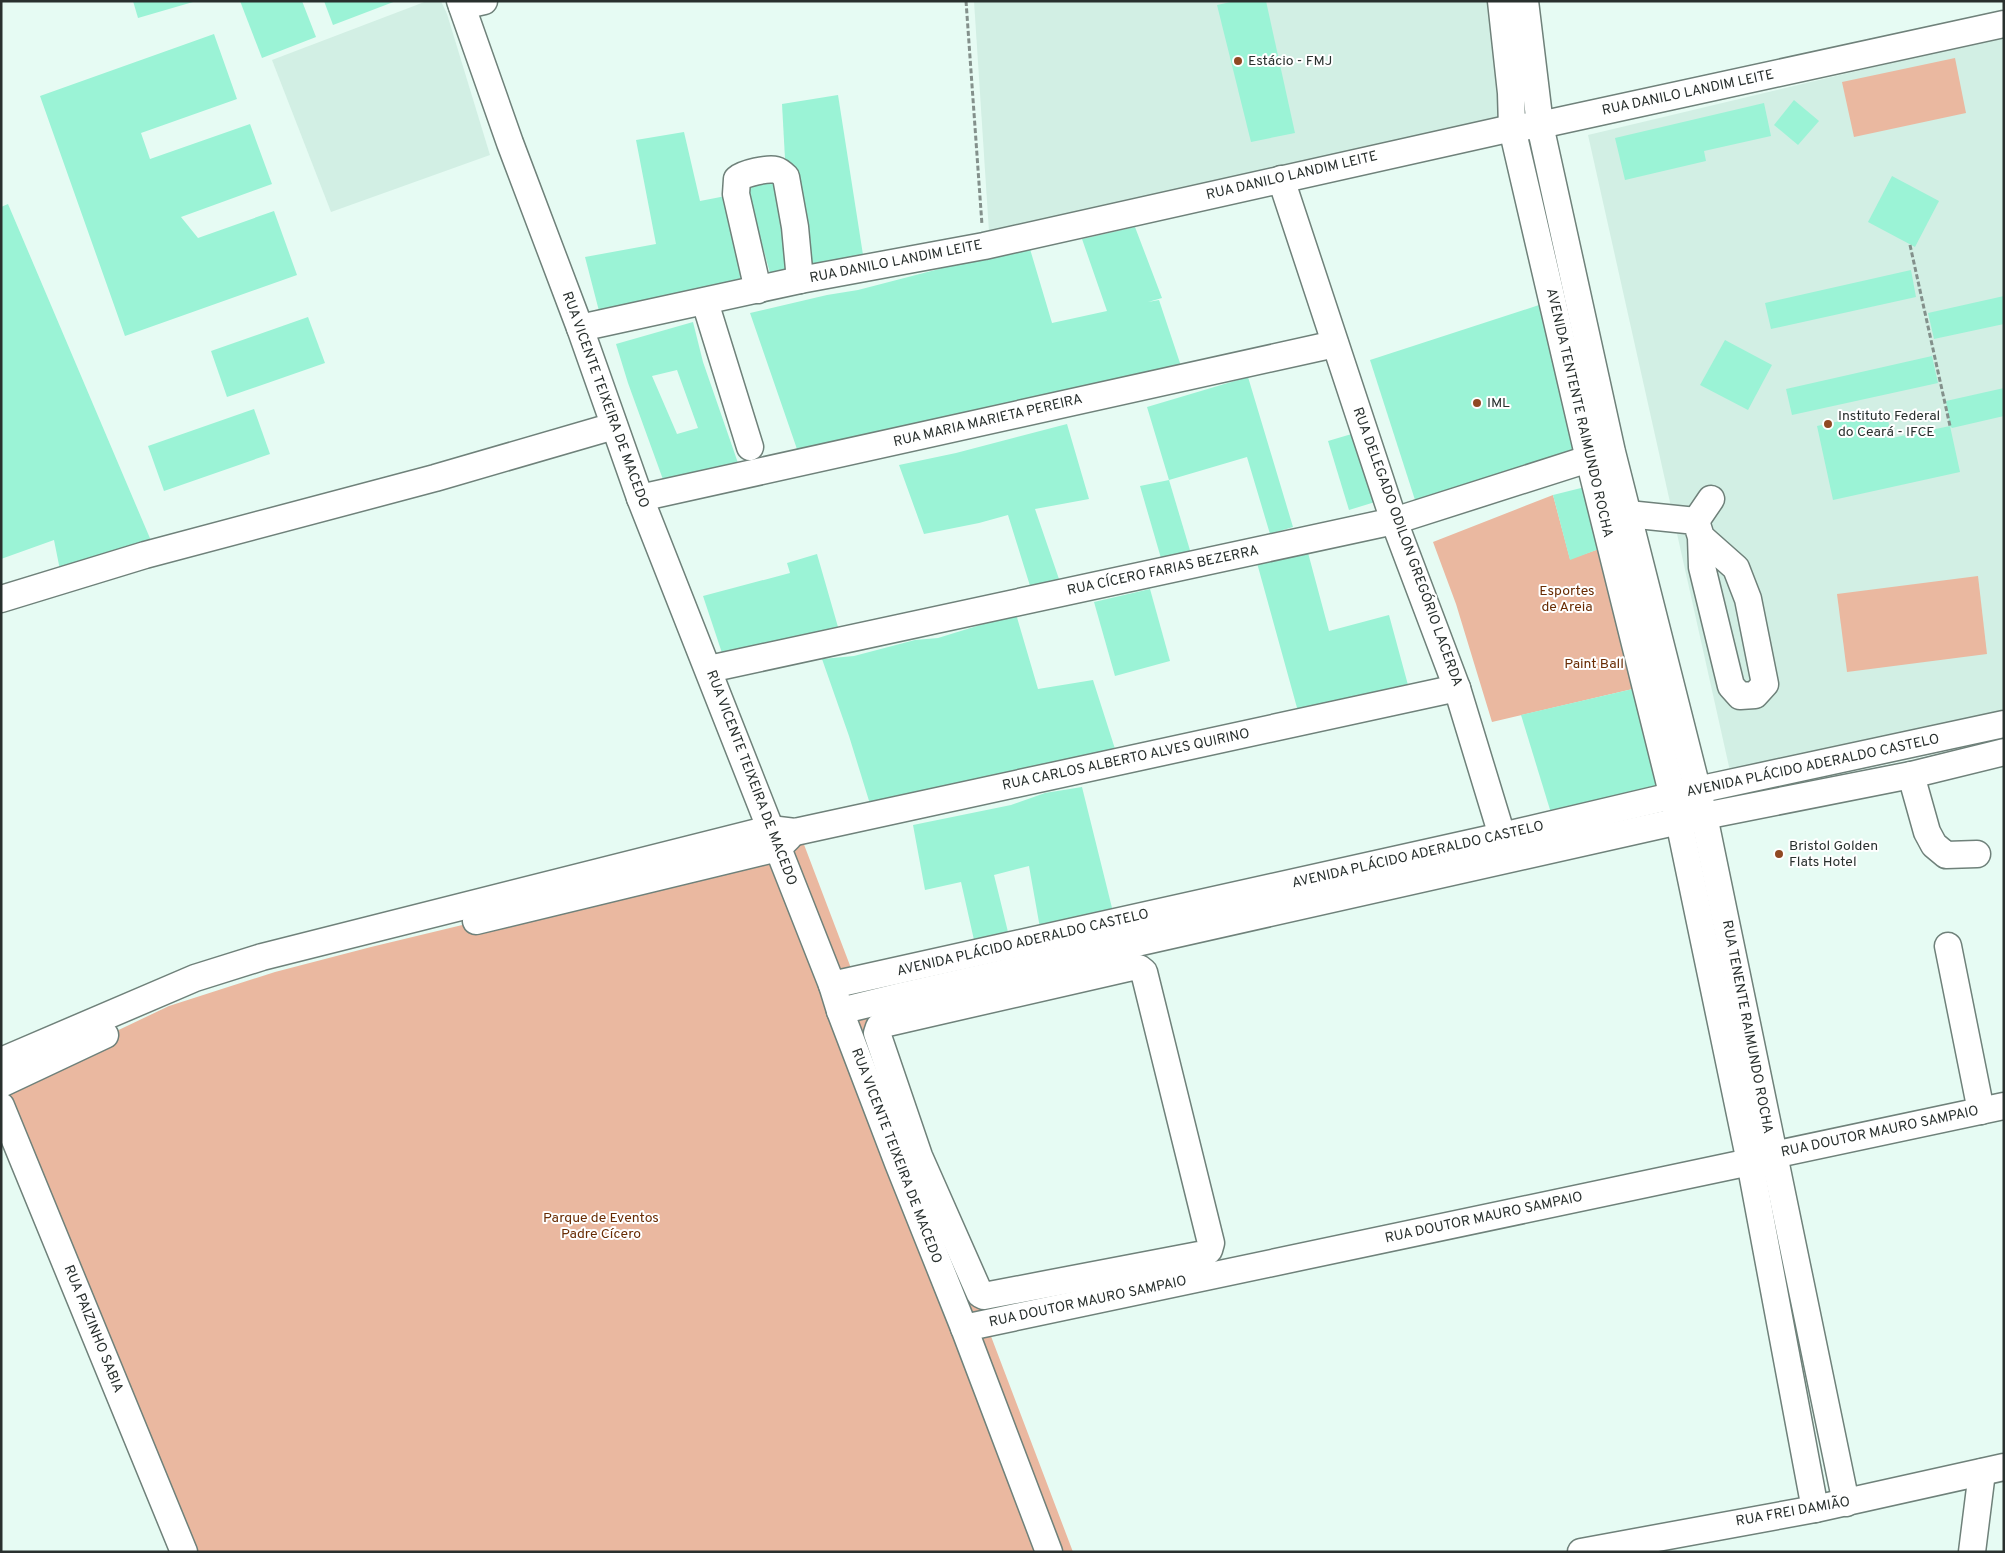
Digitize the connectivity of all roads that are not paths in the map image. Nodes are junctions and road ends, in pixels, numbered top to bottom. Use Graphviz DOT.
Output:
graph roads {
  1 [pos="1501,1"];
  2 [pos="1526,1"];
  3 [pos="468,3"];
  4 [pos="2004,24"];
  5 [pos="1540,125"];
  6 [pos="1512,128"];
  7 [pos="1281,179"];
  8 [pos="800,280"];
  9 [pos="758,290"];
  10 [pos="705,302"];
  11 [pos="580,328"];
  12 [pos="1335,344"];
  13 [pos="614,426"];
  14 [pos="750,447"];
  15 [pos="1601,455"];
  16 [pos="640,498"];
  17 [pos="1711,499"];
  18 [pos="1628,514"];
  19 [pos="1394,521"];
  20 [pos="1699,529"];
  21 [pos="1,599"];
  22 [pos="709,669"];
  23 [pos="1457,688"];
  24 [pos="2004,724"];
  25 [pos="2004,752"];
  26 [pos="1910,775"];
  27 [pos="1688,806"];
  28 [pos="781,836"];
  29 [pos="1506,848"];
  30 [pos="1977,854"];
  31 [pos="1128,932"];
  32 [pos="1948,946"];
  33 [pos="832,985"];
  34 [pos="182,993"];
  35 [pos="840,1011"];
  36 [pos="1,1061"];
  37 [pos="1,1084"];
  38 [pos="1,1106"];
  39 [pos="1992,1108"];
  40 [pos="909,1159"];
  41 [pos="1761,1159"];
  42 [pos="964,1328"];
  43 [pos="1993,1470"];
  44 [pos="1846,1503"];
  45 [pos="1815,1509"];
  46 [pos="184,1552"];
  47 [pos="1049,1552"];
  48 [pos="1581,1552"];
  49 [pos="1972,1552"];
  1 -- 6 [label="street, AVENIDA TENTENTE RAIMUNDO ROCHA"];
  2 -- 5 [label="street, AVENIDA TENTENTE RAIMUNDO ROCHA"];
  3 -- 11 [label="street, RUA VICENTE TEIXEIRA DE MACEDO"];
  4 -- 5 [label="street, RUA DANILO LANDIM LEITE"];
  5 -- 6 [label="street, RUA DANILO LANDIM LEITE"];
  5 -- 15 [label="street, AVENIDA TENTENTE RAIMUNDO ROCHA"];
  6 -- 7 [label="street, RUA DANILO LANDIM LEITE"];
  6 -- 15 [label="street, AVENIDA TENTENTE RAIMUNDO ROCHA"];
  7 -- 8 [label="street, RUA DANILO LANDIM LEITE"];
  7 -- 12 [label="street, RUA DELEGADO ODILON GREGÓRIO LACERDA"];
  8 -- 9 [label="street, RUA DANILO LANDIM LEITE"];
  8 -- 9 [label="street"];
  9 -- 10 [label="street, RUA DANILO LANDIM LEITE"];
  10 -- 11 [label="street, RUA DANILO LANDIM LEITE"];
  10 -- 14 [label="street"];
  11 -- 13 [label="street, RUA VICENTE TEIXEIRA DE MACEDO"];
  12 -- 16 [label="street, RUA MARIA MARIETA PEREIRA"];
  12 -- 19 [label="street, RUA DELEGADO ODILON GREGÓRIO LACERDA"];
  13 -- 16 [label="street, RUA VICENTE TEIXEIRA DE MACEDO"];
  13 -- 21 [label="street"];
  15 -- 18 [label="street, AVENIDA TENTENTE RAIMUNDO ROCHA"];
  15 -- 19 [label="street, RUA CÍCERO FARIAS BEZERRA"];
  15 -- 27 [label="street, AVENIDA TENTENTE RAIMUNDO ROCHA"];
  16 -- 22 [label="street, RUA VICENTE TEIXEIRA DE MACEDO"];
  17 -- 20 [label="street"];
  18 -- 20 [label="street"];
  18 -- 27 [label="street, AVENIDA TENTENTE RAIMUNDO ROCHA"];
  19 -- 22 [label="street, RUA CÍCERO FARIAS BEZERRA"];
  19 -- 23 [label="street, RUA DELEGADO ODILON GREGÓRIO LACERDA"];
  20 -- 20 [label="street"];
  22 -- 28 [label="street, RUA VICENTE TEIXEIRA DE MACEDO"];
  23 -- 28 [label="street, RUA CARLOS ALBERTO ALVES QUIRINO"];
  23 -- 29 [label="street, RUA DELEGADO ODILON GREGÓRIO LACERDA"];
  24 -- 27 [label="street, AVENIDA PLÁCIDO ADERALDO CASTELO"];
  25 -- 26 [label="street, AVENIDA PLÁCIDO ADERALDO CASTELO"];
  26 -- 27 [label="street, AVENIDA PLÁCIDO ADERALDO CASTELO"];
  26 -- 30 [label="street"];
  27 -- 29 [label="street, AVENIDA PLÁCIDO ADERALDO CASTELO"];
  27 -- 41 [label="street, RUA TENENTE RAIMUNDO ROCHA"];
  28 -- 33 [label="street, RUA VICENTE TEIXEIRA DE MACEDO"];
  28 -- 34 [label="street, RUA CARLOS ALBERTO ALVES QUIRINO"];
  29 -- 31 [label="street, AVENIDA PLÁCIDO ADERALDO CASTELO"];
  31 -- 33 [label="street, AVENIDA PLÁCIDO ADERALDO CASTELO"];
  31 -- 35 [label="street, AVENIDA PLÁCIDO ADERALDO CASTELO"];
  32 -- 39 [label="street"];
  33 -- 35 [label="street, RUA VICENTE TEIXEIRA DE MACEDO"];
  34 -- 36 [label="street"];
  34 -- 37 [label="street"];
  35 -- 40 [label="street, RUA VICENTE TEIXEIRA DE MACEDO"];
  38 -- 46 [label="street, RUA PAIZINHO SABIA"];
  39 -- 41 [label="street, RUA DOUTOR MAURO SAMPAIO"];
  40 -- 40 [label="street"];
  40 -- 42 [label="street, RUA VICENTE TEIXEIRA DE MACEDO"];
  41 -- 42 [label="street, RUA DOUTOR MAURO SAMPAIO"];
  41 -- 44 [label="street, RUA TENENTE RAIMUNDO ROCHA"];
  41 -- 45 [label="street, RUA TENENTE RAIMUNDO ROCHA"];
  42 -- 47 [label="street, RUA VICENTE TEIXEIRA DE MACEDO"];
  43 -- 44 [label="street, RUA FREI DAMIÃO"];
  43 -- 49 [label="street"];
  44 -- 45 [label="street, RUA FREI DAMIÃO"];
  45 -- 48 [label="street, RUA FREI DAMIÃO"];
}
